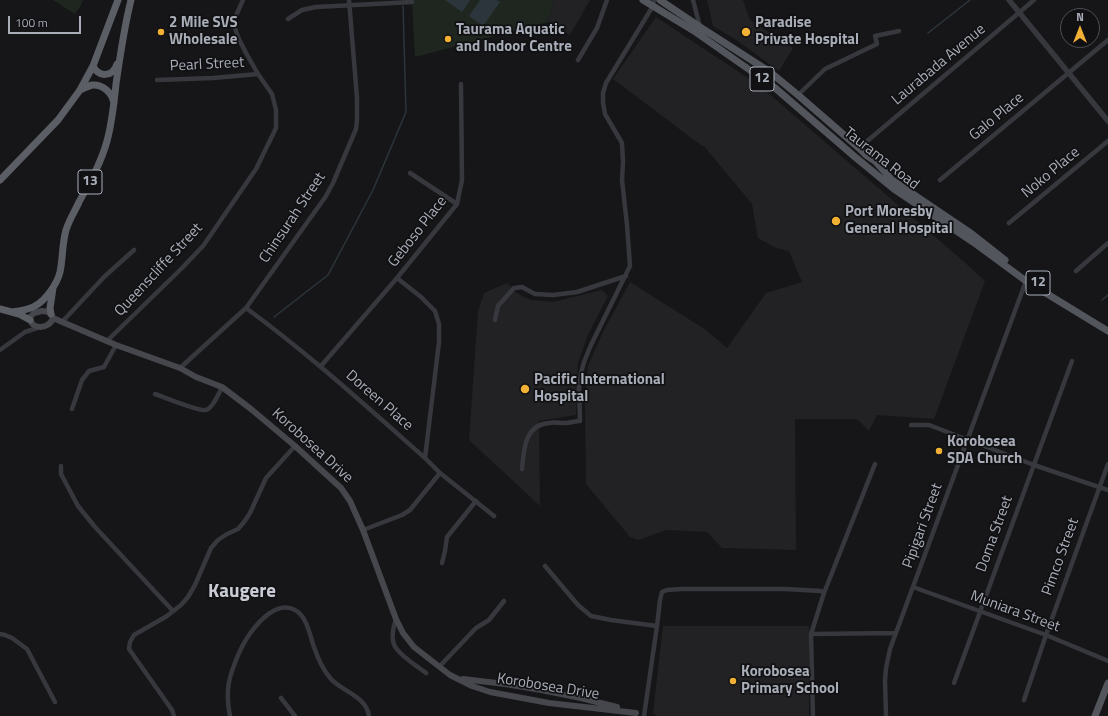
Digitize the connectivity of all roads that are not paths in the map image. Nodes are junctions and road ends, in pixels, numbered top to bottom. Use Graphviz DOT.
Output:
graph roads {
  1 [pos="118,0"];
  2 [pos="131,0"];
  3 [pos="243,0"];
  4 [pos="608,0"];
  5 [pos="643,0"];
  6 [pos="660,0"];
  7 [pos="693,0"];
  8 [pos="1009,0"];
  9 [pos="1034,0"];
  10 [pos="412,2"];
  11 [pos="349,3"];
  12 [pos="654,3"];
  13 [pos="1019,14"];
  14 [pos="288,19"];
  15 [pos="700,27"];
  16 [pos="899,31"];
  17 [pos="1108,40"];
  18 [pos="122,41"];
  19 [pos="578,60"];
  20 [pos="93,66"];
  21 [pos="1069,73"];
  22 [pos="258,74"];
  23 [pos="157,80"];
  24 [pos="461,84"];
  25 [pos="80,90"];
  26 [pos="798,95"];
  27 [pos="114,104"];
  28 [pos="1108,121"];
  29 [pos="1108,141"];
  30 [pos="859,148"];
  31 [pos="410,174"];
  32 [pos="0,180"];
  33 [pos="940,180"];
  34 [pos="457,204"];
  35 [pos="1009,223"];
  36 [pos="1108,243"];
  37 [pos="134,250"];
  38 [pos="1076,271"];
  39 [pos="626,276"];
  40 [pos="396,278"];
  41 [pos="1026,281"];
  42 [pos="53,288"];
  43 [pos="246,308"];
  44 [pos="0,309"];
  45 [pos="12,312"];
  46 [pos="52,316"];
  47 [pos="495,320"];
  48 [pos="30,321"];
  49 [pos="61,322"];
  50 [pos="48,325"];
  51 [pos="1108,326"];
  52 [pos="42,327"];
  53 [pos="1108,331"];
  54 [pos="25,332"];
  55 [pos="107,341"];
  56 [pos="116,345"];
  57 [pos="0,350"];
  58 [pos="1072,361"];
  59 [pos="321,366"];
  60 [pos="180,368"];
  61 [pos="222,387"];
  62 [pos="156,394"];
  63 [pos="72,409"];
  64 [pos="911,425"];
  65 [pos="967,440"];
  66 [pos="295,446"];
  67 [pos="425,458"];
  68 [pos="875,464"];
  69 [pos="1108,464"];
  70 [pos="1034,465"];
  71 [pos="61,466"];
  72 [pos="522,469"];
  73 [pos="440,473"];
  74 [pos="1099,488"];
  75 [pos="1108,490"];
  76 [pos="476,502"];
  77 [pos="494,516"];
  78 [pos="364,530"];
  79 [pos="442,563"];
  80 [pos="545,566"];
  81 [pos="913,587"];
  82 [pos="824,593"];
  83 [pos="504,601"];
  84 [pos="173,611"];
  85 [pos="979,612"];
  86 [pos="396,619"];
  87 [pos="657,626"];
  88 [pos="896,633"];
  89 [pos="0,634"];
  90 [pos="811,634"];
  91 [pos="1046,635"];
  92 [pos="1108,661"];
  93 [pos="439,667"];
  94 [pos="426,673"];
  95 [pos="459,679"];
  96 [pos="954,683"];
  97 [pos="1108,683"];
  98 [pos="1106,693"];
  99 [pos="281,698"];
  100 [pos="1024,700"];
  101 [pos="55,702"];
  102 [pos="640,715"];
  103 [pos="174,716"];
  104 [pos="230,716"];
  105 [pos="294,716"];
  106 [pos="369,716"];
  107 [pos="813,716"];
  108 [pos="886,716"];
  109 [pos="1095,716"];
  1 -- 20 [label="highway"];
  2 -- 18 [label="highway, 13"];
  3 -- 22 [label="street, Queenscliffe Street"];
  4 -- 19 [label="street"];
  5 -- 12 [label="main road, Taurama Road / 12"];
  6 -- 15 [label="main road, Taurama Road / 12"];
  7 -- 15 [label="street"];
  8 -- 13 [label="street"];
  9 -- 13 [label="street, Laurabada Avenue"];
  10 -- 11 [label="street"];
  11 -- 14 [label="street"];
  11 -- 43 [label="street, Chinsurah Street"];
  12 -- 39 [label="street"];
  12 -- 41 [label="main road, Taurama Road / 12"];
  13 -- 21 [label="street"];
  13 -- 30 [label="street, Laurabada Avenue"];
  15 -- 26 [label="main road, Taurama Road / 12"];
  16 -- 26 [label="street"];
  17 -- 21 [label="street, Galo Place"];
  18 -- 20 [label="highway"];
  18 -- 27 [label="highway, 13"];
  20 -- 25 [label="highway"];
  21 -- 28 [label="street"];
  21 -- 33 [label="street, Galo Place"];
  22 -- 23 [label="street, Pearl Street"];
  22 -- 55 [label="street, Queenscliffe Street"];
  24 -- 34 [label="street, Geboso Place"];
  25 -- 27 [label="highway"];
  25 -- 32 [label="highway"];
  26 -- 30 [label="main road, Taurama Road / 12"];
  27 -- 42 [label="highway, 13"];
  29 -- 35 [label="street, Noko Place"];
  30 -- 51 [label="main road, Taurama Road / 12"];
  31 -- 34 [label="street"];
  34 -- 40 [label="street, Geboso Place"];
  36 -- 38 [label="street"];
  37 -- 49 [label="street"];
  39 -- 47 [label="street"];
  39 -- 72 [label="street"];
  40 -- 59 [label="street, Geboso Place"];
  40 -- 67 [label="street"];
  41 -- 53 [label="main road, Taurama Road / 12"];
  41 -- 65 [label="street, Pipigari Street"];
  42 -- 45 [label="highway, 13"];
  42 -- 46 [label="highway"];
  43 -- 59 [label="street, Doreen Place"];
  43 -- 60 [label="street, Chinsurah Street"];
  44 -- 45 [label="highway, 13"];
  45 -- 48 [label="highway"];
  46 -- 48 [label="main road"];
  46 -- 49 [label="main road, Korobosea Drive"];
  46 -- 50 [label="main road"];
  48 -- 52 [label="main road"];
  48 -- 54 [label="street"];
  49 -- 50 [label="main road"];
  49 -- 55 [label="main road, Korobosea Drive"];
  50 -- 52 [label="main road"];
  52 -- 54 [label="street"];
  54 -- 57 [label="street"];
  55 -- 56 [label="main road, Korobosea Drive"];
  56 -- 60 [label="main road, Korobosea Drive"];
  56 -- 63 [label="street"];
  58 -- 70 [label="street, Doma Street"];
  59 -- 67 [label="street, Doreen Place"];
  60 -- 61 [label="main road, Korobosea Drive"];
  61 -- 62 [label="street"];
  61 -- 66 [label="main road, Korobosea Drive"];
  64 -- 65 [label="street"];
  65 -- 70 [label="street"];
  65 -- 81 [label="street, Pipigari Street"];
  66 -- 78 [label="main road, Korobosea Drive"];
  66 -- 84 [label="street"];
  67 -- 73 [label="street, Doreen Place"];
  68 -- 82 [label="street"];
  69 -- 74 [label="street, Pimco Street"];
  70 -- 74 [label="street"];
  70 -- 85 [label="street, Doma Street"];
  71 -- 84 [label="street"];
  73 -- 76 [label="street, Doreen Place"];
  73 -- 78 [label="street"];
  74 -- 75 [label="street"];
  74 -- 91 [label="street, Pimco Street"];
  76 -- 77 [label="street, Doreen Place"];
  76 -- 79 [label="street"];
  78 -- 86 [label="main road, Korobosea Drive"];
  80 -- 87 [label="street"];
  81 -- 85 [label="street, Muniara Street"];
  81 -- 88 [label="street, Pipigari Street"];
  82 -- 87 [label="street"];
  82 -- 90 [label="street"];
  83 -- 93 [label="street"];
  84 -- 103 [label="street"];
  85 -- 91 [label="street, Muniara Street"];
  85 -- 96 [label="street, Doma Street"];
  86 -- 93 [label="main road, Korobosea Drive"];
  86 -- 94 [label="street"];
  87 -- 102 [label="street"];
  88 -- 90 [label="street"];
  88 -- 108 [label="street, Pipigari Street"];
  89 -- 101 [label="street"];
  90 -- 107 [label="street"];
  91 -- 92 [label="street, Muniara Street"];
  91 -- 100 [label="street, Pimco Street"];
  93 -- 95 [label="main road, Korobosea Drive"];
  95 -- 102 [label="main road, Korobosea Drive"];
  95 -- 102 [label="main road, Korobosea Drive"];
  97 -- 98 [label="main road"];
  98 -- 109 [label="main road"];
  99 -- 105 [label="street"];
  104 -- 106 [label="street"];
}
